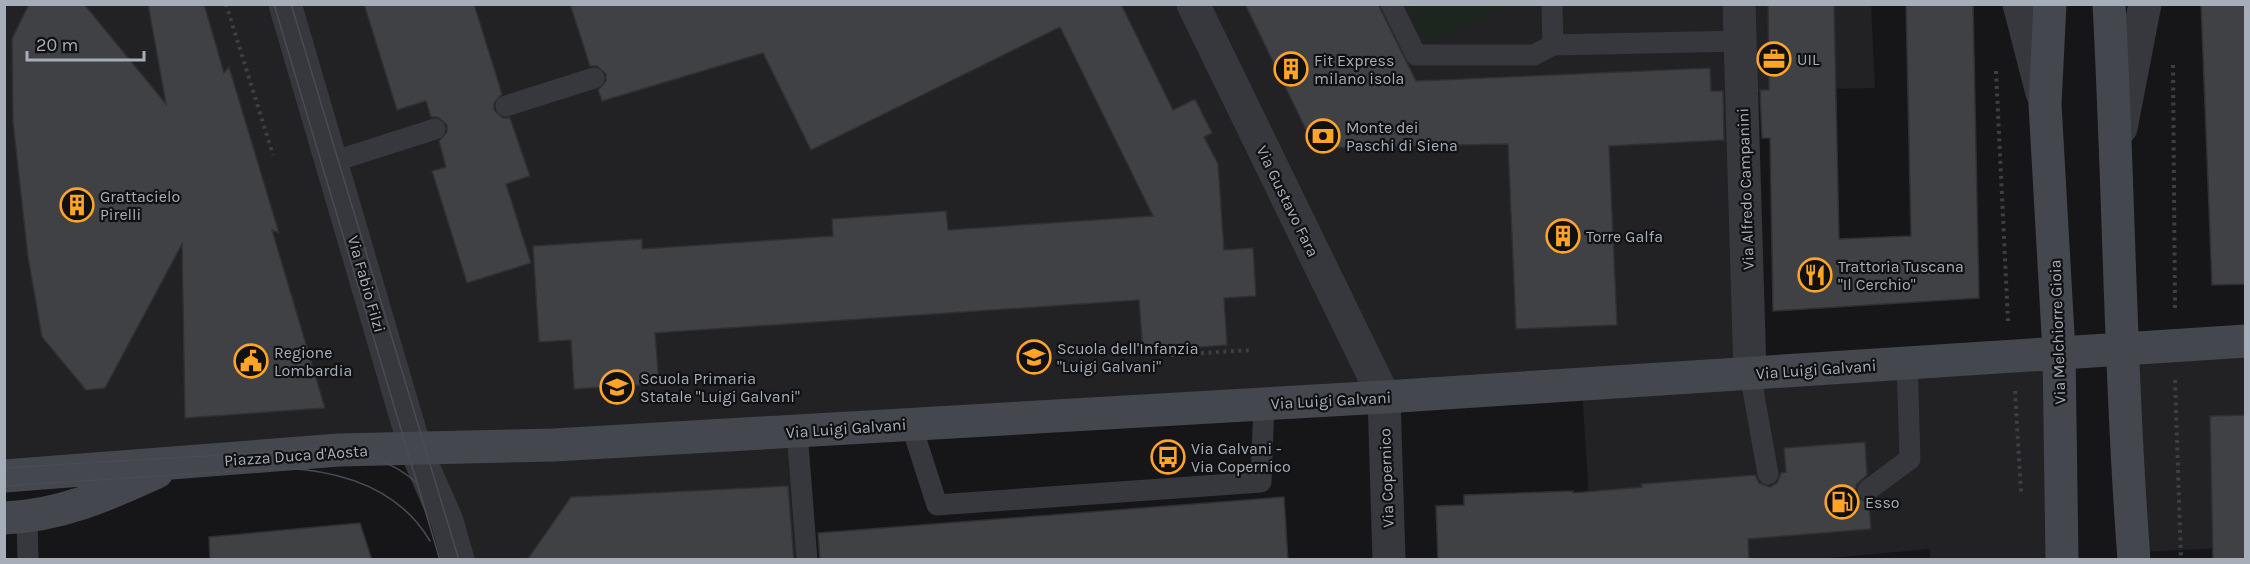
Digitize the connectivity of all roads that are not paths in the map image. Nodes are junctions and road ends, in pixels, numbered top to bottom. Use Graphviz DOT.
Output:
graph roads {
  1 [pos="285,4"];
  2 [pos="1193,4"];
  3 [pos="1390,4"];
  4 [pos="1552,4"];
  5 [pos="1739,4"];
  6 [pos="2019,4"];
  7 [pos="2050,4"];
  8 [pos="2109,4"];
  9 [pos="2145,4"];
  10 [pos="1740,41"];
  11 [pos="1553,45"];
  12 [pos="594,78"];
  13 [pos="2045,104"];
  14 [pos="506,106"];
  15 [pos="435,129"];
  16 [pos="2117,148"];
  17 [pos="332,162"];
  18 [pos="2246,341"];
  19 [pos="2121,349"];
  20 [pos="2059,352"];
  21 [pos="1907,363"];
  22 [pos="1750,373"];
  23 [pos="1384,397"];
  24 [pos="1264,403"];
  25 [pos="911,424"];
  26 [pos="796,431"];
  27 [pos="415,448"];
  28 [pos="177,463"];
  29 [pos="1768,474"];
  30 [pos="15,475"];
  31 [pos="1868,490"];
  32 [pos="16,518"];
  33 [pos="28,560"];
  34 [pos="458,560"];
  35 [pos="807,560"];
  36 [pos="1389,560"];
  37 [pos="2062,560"];
  38 [pos="2134,560"];
  1 -- 17 [label="street, Via Fabio Filzi"];
  2 -- 23 [label="street, Via Gustavo Fara"];
  3 -- 11 [label="lane"];
  4 -- 11 [label="lane"];
  5 -- 10 [label="street, Via Alfredo Campanini"];
  6 -- 13 [label="street, Via Melchiorre Gioia"];
  7 -- 13 [label="street, Via Melchiorre Gioia"];
  8 -- 16 [label="street"];
  9 -- 16 [label="street"];
  10 -- 11 [label="lane"];
  10 -- 22 [label="street, Via Alfredo Campanini"];
  12 -- 14 [label="lane"];
  13 -- 20 [label="street, Via Melchiorre Gioia"];
  15 -- 17 [label="lane"];
  16 -- 19 [label="street"];
  17 -- 27 [label="street, Via Fabio Filzi"];
  18 -- 19 [label="street, Via Luigi Galvani"];
  19 -- 20 [label="street, Via Luigi Galvani"];
  19 -- 38 [label="street"];
  20 -- 21 [label="street, Via Luigi Galvani"];
  20 -- 37 [label="street, Via Melchiorre Gioia"];
  21 -- 22 [label="street, Via Luigi Galvani"];
  21 -- 31 [label="lane"];
  22 -- 23 [label="street, Via Luigi Galvani"];
  22 -- 29 [label="lane"];
  23 -- 24 [label="street, Via Luigi Galvani"];
  23 -- 36 [label="street, Via Copernico"];
  24 -- 25 [label="street, Via Luigi Galvani"];
  24 -- 25 [label="lane"];
  25 -- 26 [label="street, Via Luigi Galvani"];
  26 -- 27 [label="street, Via Luigi Galvani"];
  26 -- 35 [label="lane"];
  27 -- 28 [label="street, Piazza Duca d'Aosta"];
  27 -- 34 [label="street, Via Fabio Filzi"];
  28 -- 30 [label="street, Piazza Duca d'Aosta"];
  28 -- 32 [label="street, Piazza Duca d'Aosta"];
  30 -- 32 [label="street, Piazza Duca d'Aosta"];
  32 -- 33 [label="lane, Piazza Duca d'Aosta"];
}
